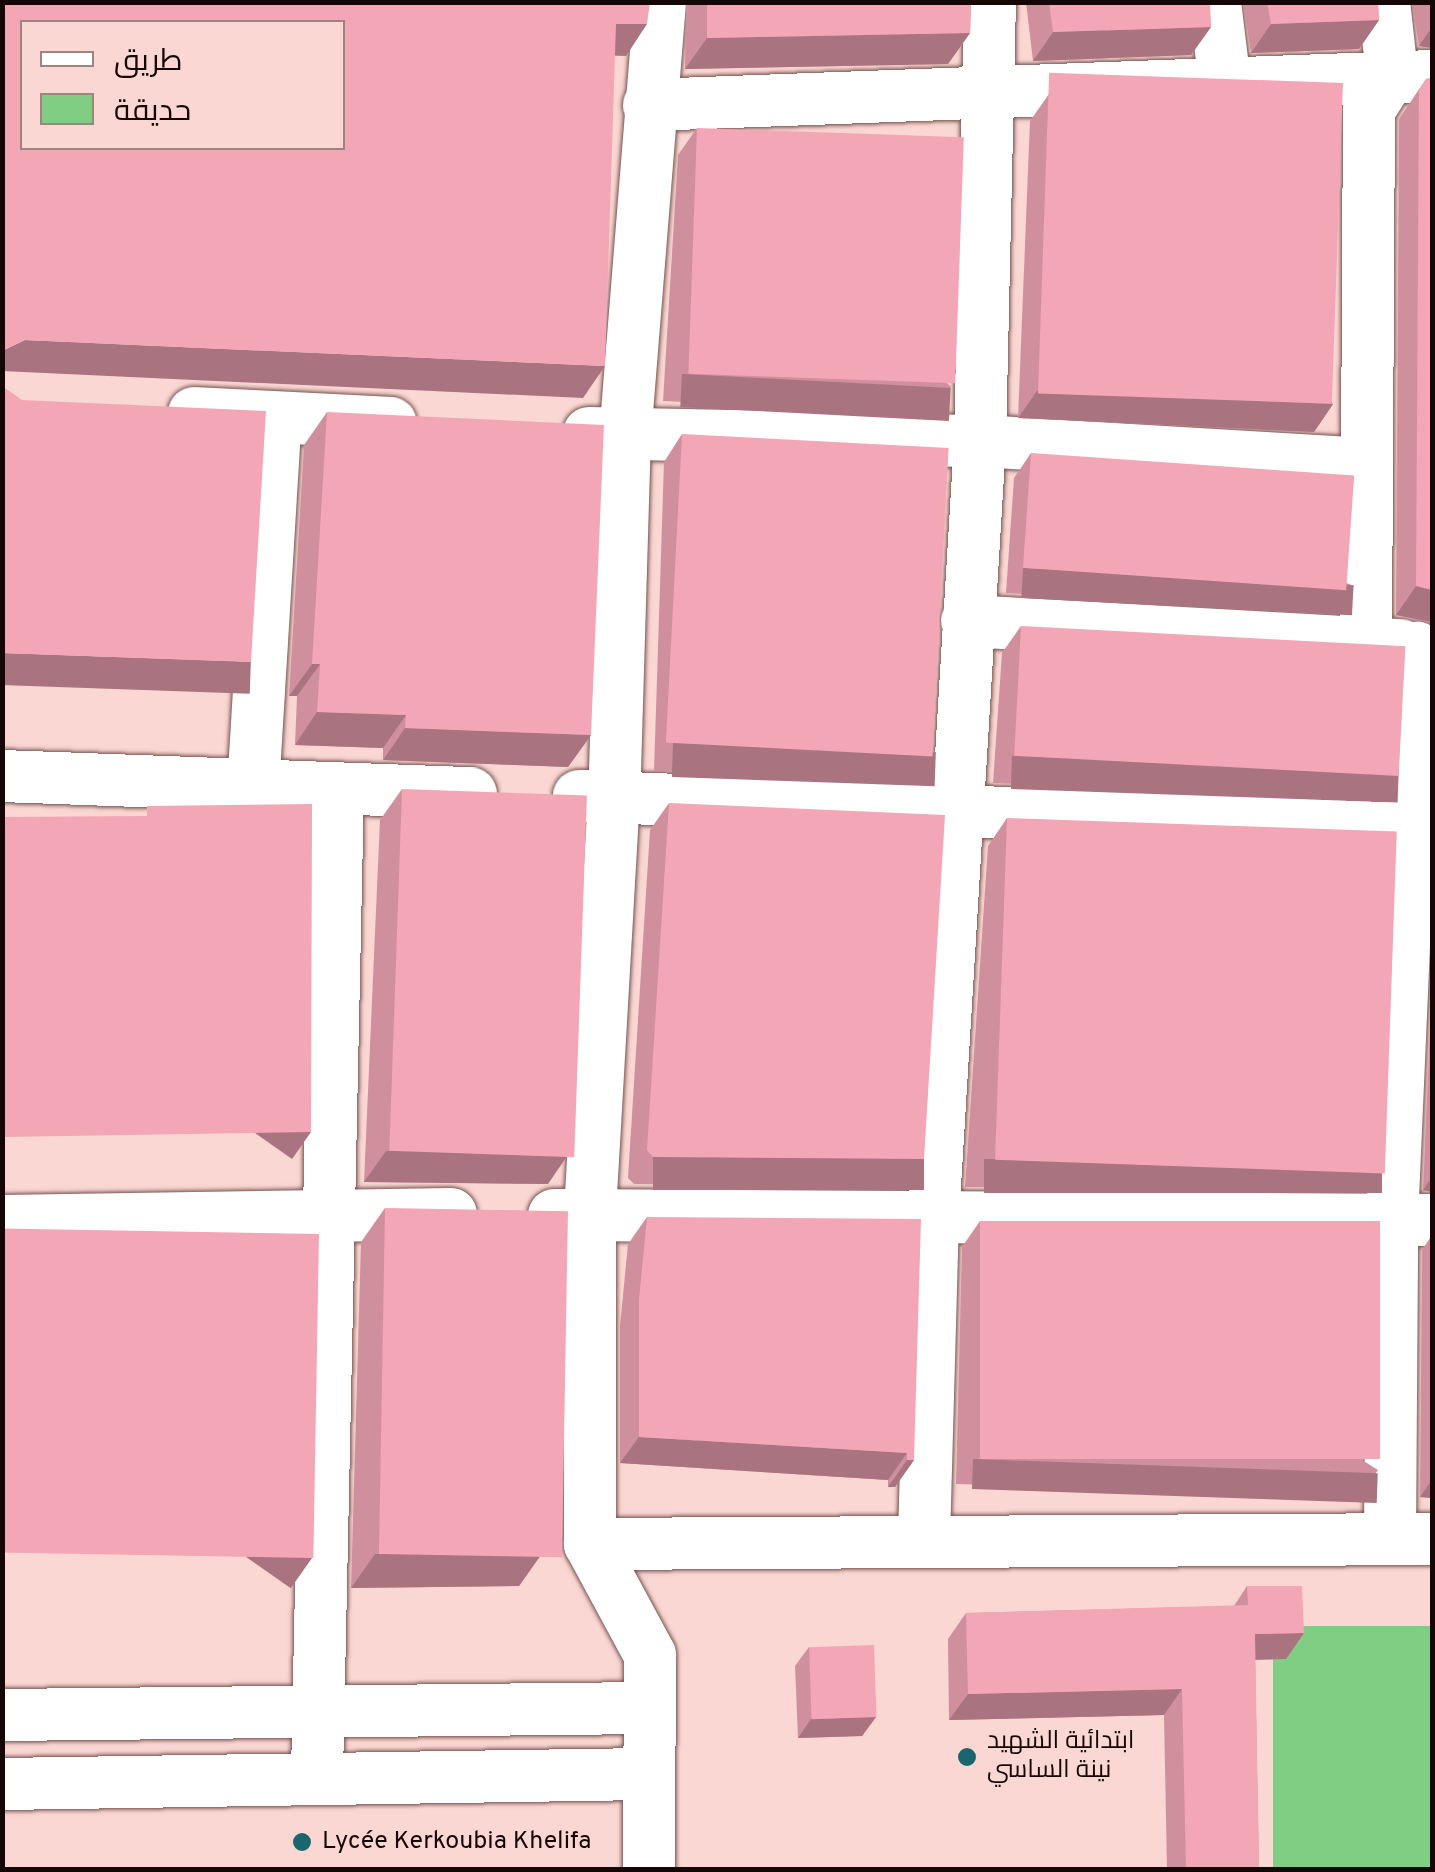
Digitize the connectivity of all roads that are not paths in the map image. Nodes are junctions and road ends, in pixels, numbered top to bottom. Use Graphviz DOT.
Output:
graph roads {
  1 [pos="660,2"];
  2 [pos="990,2"];
  3 [pos="1214,2"];
  4 [pos="1384,2"];
  5 [pos="1412,75"];
  6 [pos="1224,85"];
  7 [pos="990,91"];
  8 [pos="649,105"];
  9 [pos="140,410"];
  10 [pos="276,418"];
  11 [pos="431,425"];
  12 [pos="547,430"];
  13 [pos="625,434"];
  14 [pos="980,442"];
  15 [pos="1366,464"];
  16 [pos="967,621"];
  17 [pos="1366,639"];
  18 [pos="1425,648"];
  19 [pos="2,776"];
  20 [pos="254,789"];
  21 [pos="338,790"];
  22 [pos="614,796"];
  23 [pos="958,809"];
  24 [pos="1422,830"];
  25 [pos="326,1212"];
  26 [pos="590,1216"];
  27 [pos="934,1220"];
  28 [pos="1412,1220"];
  29 [pos="2,1221"];
  30 [pos="924,1539"];
  31 [pos="1411,1539"];
  32 [pos="590,1544"];
  33 [pos="319,1708"];
  34 [pos="645,1708"];
  35 [pos="2,1715"];
  36 [pos="647,1774"];
  37 [pos="318,1775"];
  38 [pos="2,1784"];
  39 [pos="649,1870"];
  1 -- 8 [label="street"];
  2 -- 7 [label="street"];
  3 -- 6 [label="street"];
  4 -- 5 [label="street"];
  5 -- 6 [label="street"];
  5 -- 15 [label="street"];
  6 -- 7 [label="street"];
  7 -- 8 [label="street"];
  7 -- 14 [label="street"];
  8 -- 13 [label="street"];
  9 -- 10 [label="street"];
  10 -- 11 [label="street"];
  10 -- 20 [label="street"];
  12 -- 13 [label="street"];
  13 -- 14 [label="street"];
  13 -- 22 [label="street"];
  14 -- 15 [label="street"];
  14 -- 16 [label="street"];
  15 -- 17 [label="street"];
  16 -- 17 [label="street"];
  16 -- 23 [label="street"];
  17 -- 18 [label="street"];
  18 -- 24 [label="street"];
  19 -- 20 [label="street"];
  20 -- 21 [label="street"];
  21 -- 22 [label="street"];
  21 -- 25 [label="street"];
  22 -- 23 [label="street"];
  22 -- 26 [label="street"];
  23 -- 24 [label="street"];
  23 -- 27 [label="street"];
  24 -- 28 [label="street"];
  25 -- 26 [label="street"];
  25 -- 29 [label="street"];
  25 -- 33 [label="street"];
  26 -- 27 [label="street"];
  26 -- 32 [label="street"];
  27 -- 28 [label="street"];
  27 -- 30 [label="street"];
  28 -- 31 [label="street"];
  30 -- 31 [label="street"];
  30 -- 32 [label="street"];
  32 -- 34 [label="street"];
  33 -- 34 [label="street"];
  33 -- 35 [label="street"];
  33 -- 37 [label="street"];
  34 -- 36 [label="street"];
  36 -- 37 [label="street"];
  36 -- 39 [label="street"];
  37 -- 38 [label="street"];
}
